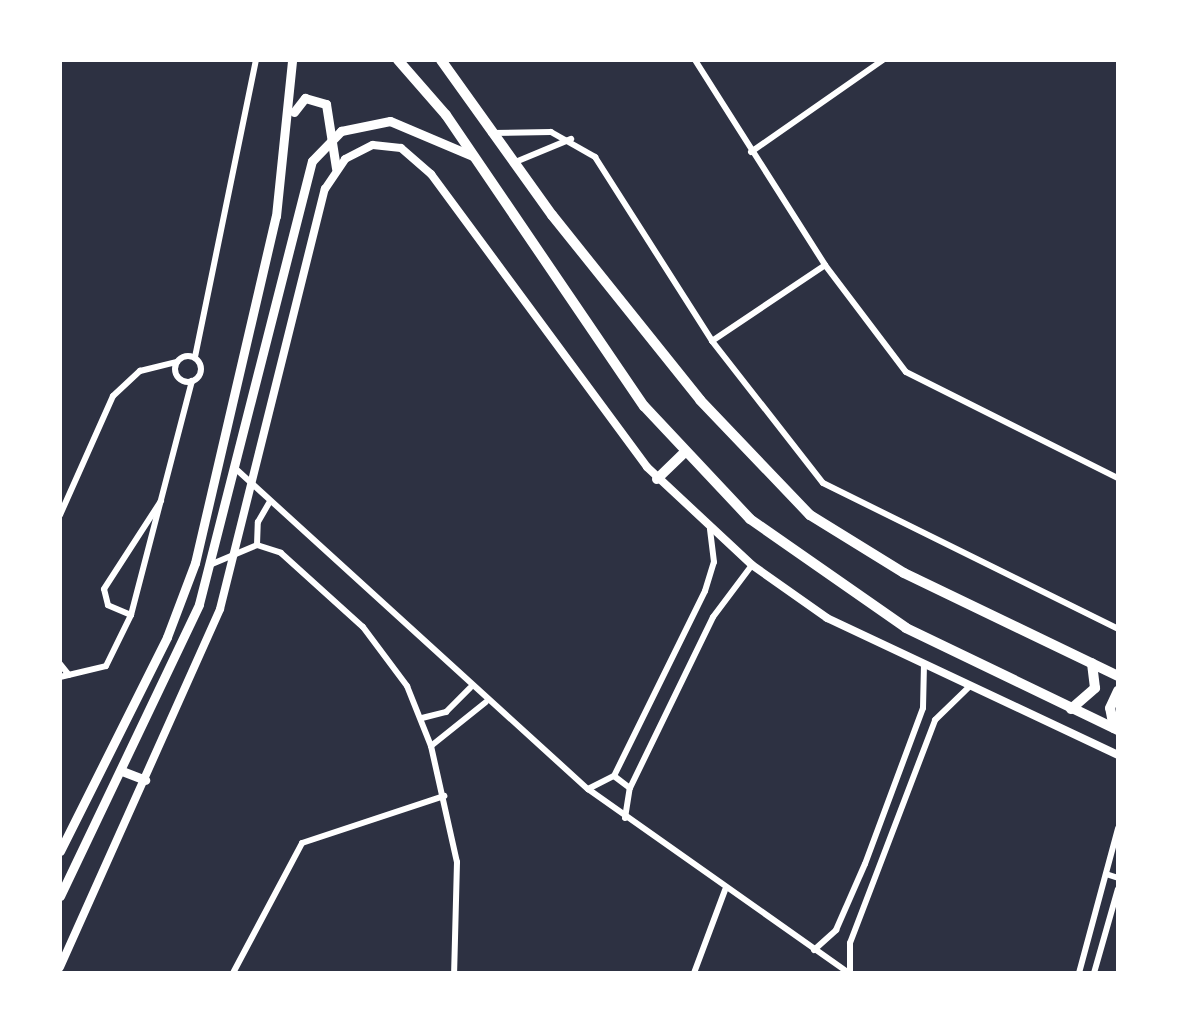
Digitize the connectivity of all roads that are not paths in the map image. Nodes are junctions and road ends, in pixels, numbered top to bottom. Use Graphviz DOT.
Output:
graph roads {
  1 [pos="256,60"];
  2 [pos="292,60"];
  3 [pos="398,60"];
  4 [pos="441,60"];
  5 [pos="695,60"];
  6 [pos="883,60"];
  7 [pos="292,115"];
  8 [pos="491,133"];
  9 [pos="571,139"];
  10 [pos="327,142"];
  11 [pos="751,152"];
  12 [pos="474,156"];
  13 [pos="513,163"];
  14 [pos="336,168"];
  15 [pos="825,265"];
  16 [pos="712,341"];
  17 [pos="195,357"];
  18 [pos="177,362"];
  19 [pos="192,381"];
  20 [pos="685,452"];
  21 [pos="236,469"];
  22 [pos="1118,478"];
  23 [pos="657,479"];
  24 [pos="251,486"];
  25 [pos="164,494"];
  26 [pos="269,503"];
  27 [pos="60,515"];
  28 [pos="710,529"];
  29 [pos="257,545"];
  30 [pos="234,551"];
  31 [pos="212,564"];
  32 [pos="752,565"];
  33 [pos="696,609"];
  34 [pos="131,615"];
  35 [pos="713,617"];
  36 [pos="1118,629"];
  37 [pos="1092,663"];
  38 [pos="60,664"];
  39 [pos="924,665"];
  40 [pos="69,675"];
  41 [pos="1118,676"];
  42 [pos="60,677"];
  43 [pos="970,686"];
  44 [pos="470,688"];
  45 [pos="1118,691"];
  46 [pos="486,702"];
  47 [pos="1071,709"];
  48 [pos="422,718"];
  49 [pos="1116,729"];
  50 [pos="431,746"];
  51 [pos="1118,755"];
  52 [pos="122,771"];
  53 [pos="614,776"];
  54 [pos="145,780"];
  55 [pos="895,782"];
  56 [pos="630,788"];
  57 [pos="908,788"];
  58 [pos="588,789"];
  59 [pos="444,796"];
  60 [pos="625,818"];
  61 [pos="1118,828"];
  62 [pos="60,851"];
  63 [pos="1106,874"];
  64 [pos="1118,878"];
  65 [pos="1118,889"];
  66 [pos="725,890"];
  67 [pos="60,896"];
  68 [pos="836,930"];
  69 [pos="852,939"];
  70 [pos="814,950"];
  71 [pos="60,967"];
  72 [pos="233,973"];
  73 [pos="454,973"];
  74 [pos="694,973"];
  75 [pos="849,973"];
  76 [pos="1079,973"];
  77 [pos="1094,973"];
  1 -- 17 [label="street"];
  2 -- 7 [label="main road"];
  3 -- 12 [label="main road"];
  4 -- 8 [label="main road"];
  5 -- 11 [label="street"];
  6 -- 11 [label="street"];
  7 -- 10 [label="main road"];
  7 -- 62 [label="main road"];
  8 -- 9 [label="street"];
  8 -- 13 [label="main road"];
  9 -- 13 [label="street"];
  9 -- 16 [label="street"];
  10 -- 12 [label="main road"];
  10 -- 14 [label="main road"];
  10 -- 21 [label="main road"];
  11 -- 15 [label="street"];
  12 -- 20 [label="main road"];
  13 -- 37 [label="main road"];
  14 -- 23 [label="street"];
  14 -- 24 [label="street"];
  15 -- 16 [label="street"];
  15 -- 22 [label="street"];
  16 -- 36 [label="street"];
  17 -- 18 [label="street"];
  17 -- 19 [label="street"];
  18 -- 19 [label="street"];
  18 -- 27 [label="street"];
  19 -- 25 [label="street"];
  20 -- 23 [label="main road"];
  20 -- 47 [label="main road"];
  21 -- 24 [label="street"];
  21 -- 31 [label="main road"];
  23 -- 28 [label="street"];
  24 -- 26 [label="street"];
  24 -- 30 [label="street"];
  25 -- 34 [label="street"];
  25 -- 34 [label="street"];
  26 -- 29 [label="street"];
  26 -- 44 [label="street"];
  28 -- 32 [label="street"];
  28 -- 33 [label="street"];
  29 -- 30 [label="street"];
  29 -- 48 [label="street"];
  30 -- 31 [label="street"];
  30 -- 54 [label="street"];
  31 -- 52 [label="main road"];
  32 -- 35 [label="street"];
  32 -- 39 [label="street"];
  33 -- 35 [label="street"];
  33 -- 53 [label="street"];
  34 -- 40 [label="street"];
  35 -- 56 [label="street"];
  37 -- 41 [label="main road"];
  37 -- 47 [label="main road"];
  38 -- 40 [label="street"];
  39 -- 43 [label="street"];
  39 -- 55 [label="street"];
  40 -- 42 [label="street"];
  43 -- 51 [label="street"];
  43 -- 57 [label="street"];
  44 -- 46 [label="street"];
  44 -- 48 [label="street"];
  45 -- 49 [label="main road"];
  46 -- 50 [label="street"];
  46 -- 58 [label="street"];
  47 -- 49 [label="main road"];
  48 -- 50 [label="street"];
  50 -- 59 [label="street"];
  52 -- 54 [label="main road"];
  52 -- 67 [label="main road"];
  53 -- 56 [label="street"];
  53 -- 58 [label="street"];
  54 -- 71 [label="street"];
  55 -- 57 [label="street"];
  55 -- 68 [label="street"];
  56 -- 60 [label="street"];
  57 -- 69 [label="street"];
  58 -- 60 [label="street"];
  59 -- 72 [label="street"];
  59 -- 73 [label="street"];
  60 -- 66 [label="street"];
  61 -- 63 [label="street"];
  63 -- 64 [label="street"];
  63 -- 76 [label="street"];
  65 -- 77 [label="street"];
  66 -- 70 [label="street"];
  66 -- 74 [label="street"];
  68 -- 69 [label="street"];
  68 -- 70 [label="street"];
  69 -- 75 [label="street"];
  70 -- 75 [label="street"];
}
